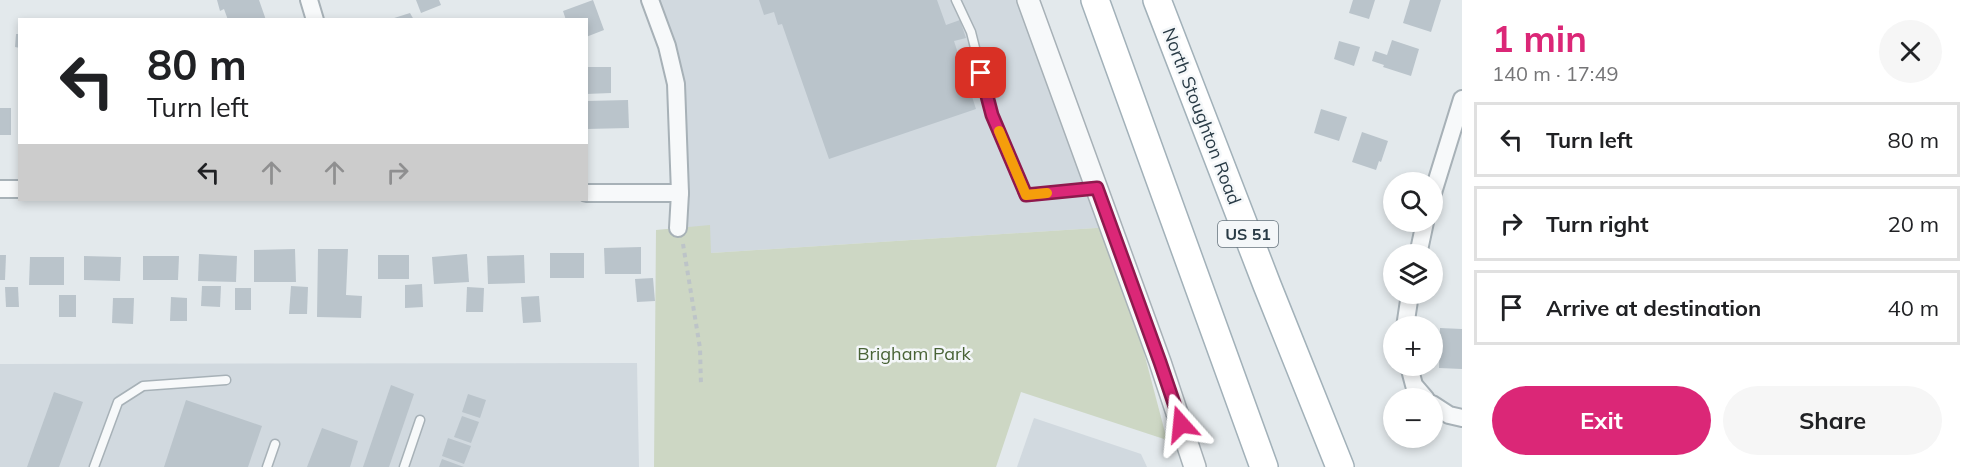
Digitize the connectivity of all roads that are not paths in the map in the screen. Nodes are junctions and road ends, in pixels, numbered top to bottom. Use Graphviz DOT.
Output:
graph roads {
  1 [pos="309,0"];
  2 [pos="650,0"];
  3 [pos="956,0"];
  4 [pos="1028,0"];
  5 [pos="1095,0"];
  6 [pos="1157,0"];
  7 [pos="314,18"];
  8 [pos="1462,99"];
  9 [pos="1458,128"];
  10 [pos="1441,172"];
  11 [pos="1097,188"];
  12 [pos="0,189"];
  13 [pos="18,189"];
  14 [pos="588,193"];
  15 [pos="680,193"];
  16 [pos="678,228"];
  17 [pos="226,380"];
  18 [pos="1443,411"];
  19 [pos="1462,418"];
  20 [pos="420,420"];
  21 [pos="275,444"];
  22 [pos="94,467"];
  23 [pos="267,467"];
  24 [pos="404,467"];
  25 [pos="1195,467"];
  26 [pos="1264,467"];
  27 [pos="1340,467"];
  1 -- 7 [label="street"];
  2 -- 15 [label="street"];
  3 -- 11 [label="lane"];
  4 -- 11 [label="street"];
  5 -- 26 [label="main road"];
  6 -- 27 [label="main road, North Stoughton Road / US 51"];
  8 -- 9 [label="street"];
  9 -- 10 [label="street"];
  11 -- 25 [label="street"];
  12 -- 13 [label="street"];
  14 -- 15 [label="street"];
  15 -- 16 [label="street"];
  17 -- 22 [label="lane"];
  18 -- 19 [label="street"];
  20 -- 24 [label="lane"];
  21 -- 23 [label="lane"];
}
